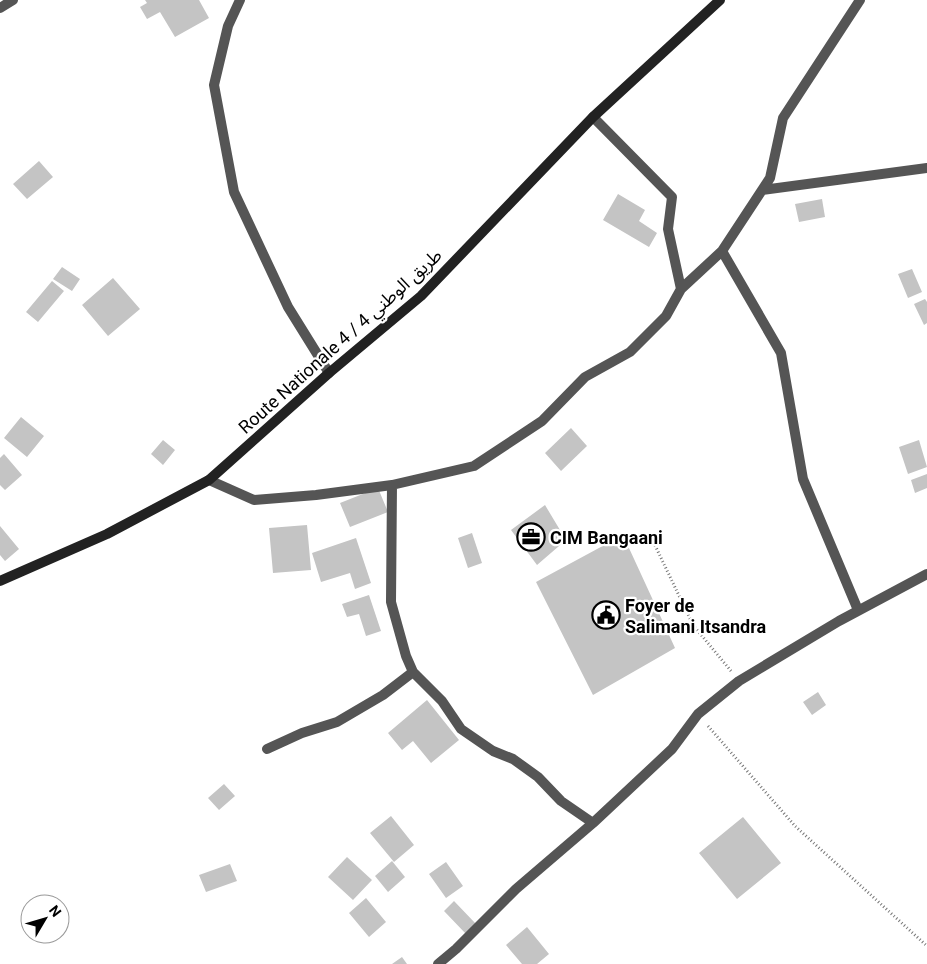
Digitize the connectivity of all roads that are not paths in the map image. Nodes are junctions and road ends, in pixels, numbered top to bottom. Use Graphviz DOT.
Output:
graph roads {
  1 [pos="13,0"];
  2 [pos="240,0"];
  3 [pos="720,0"];
  4 [pos="860,0"];
  5 [pos="0,8"];
  6 [pos="593,117"];
  7 [pos="927,168"];
  8 [pos="762,190"];
  9 [pos="722,251"];
  10 [pos="681,289"];
  11 [pos="328,373"];
  12 [pos="209,480"];
  13 [pos="392,485"];
  14 [pos="927,574"];
  15 [pos="0,581"];
  16 [pos="858,610"];
  17 [pos="412,672"];
  18 [pos="267,749"];
  19 [pos="593,823"];
  20 [pos="438,964"];
  1 -- 5 [label="street"];
  2 -- 11 [label="street"];
  3 -- 6 [label="main road, Route Nationale 4 / طريق الوطني 4"];
  4 -- 8 [label="street"];
  6 -- 10 [label="street"];
  6 -- 11 [label="main road, Route Nationale 4 / طريق الوطني 4"];
  7 -- 8 [label="street"];
  8 -- 9 [label="street"];
  9 -- 10 [label="street"];
  9 -- 16 [label="street"];
  10 -- 13 [label="street"];
  11 -- 12 [label="main road, Route Nationale 4 / طريق الوطني 4"];
  12 -- 13 [label="street"];
  12 -- 15 [label="main road, Route Nationale 4 / طريق الوطني 4"];
  13 -- 17 [label="street"];
  14 -- 16 [label="street"];
  16 -- 19 [label="street"];
  17 -- 18 [label="street"];
  17 -- 19 [label="street"];
  19 -- 20 [label="street"];
}
